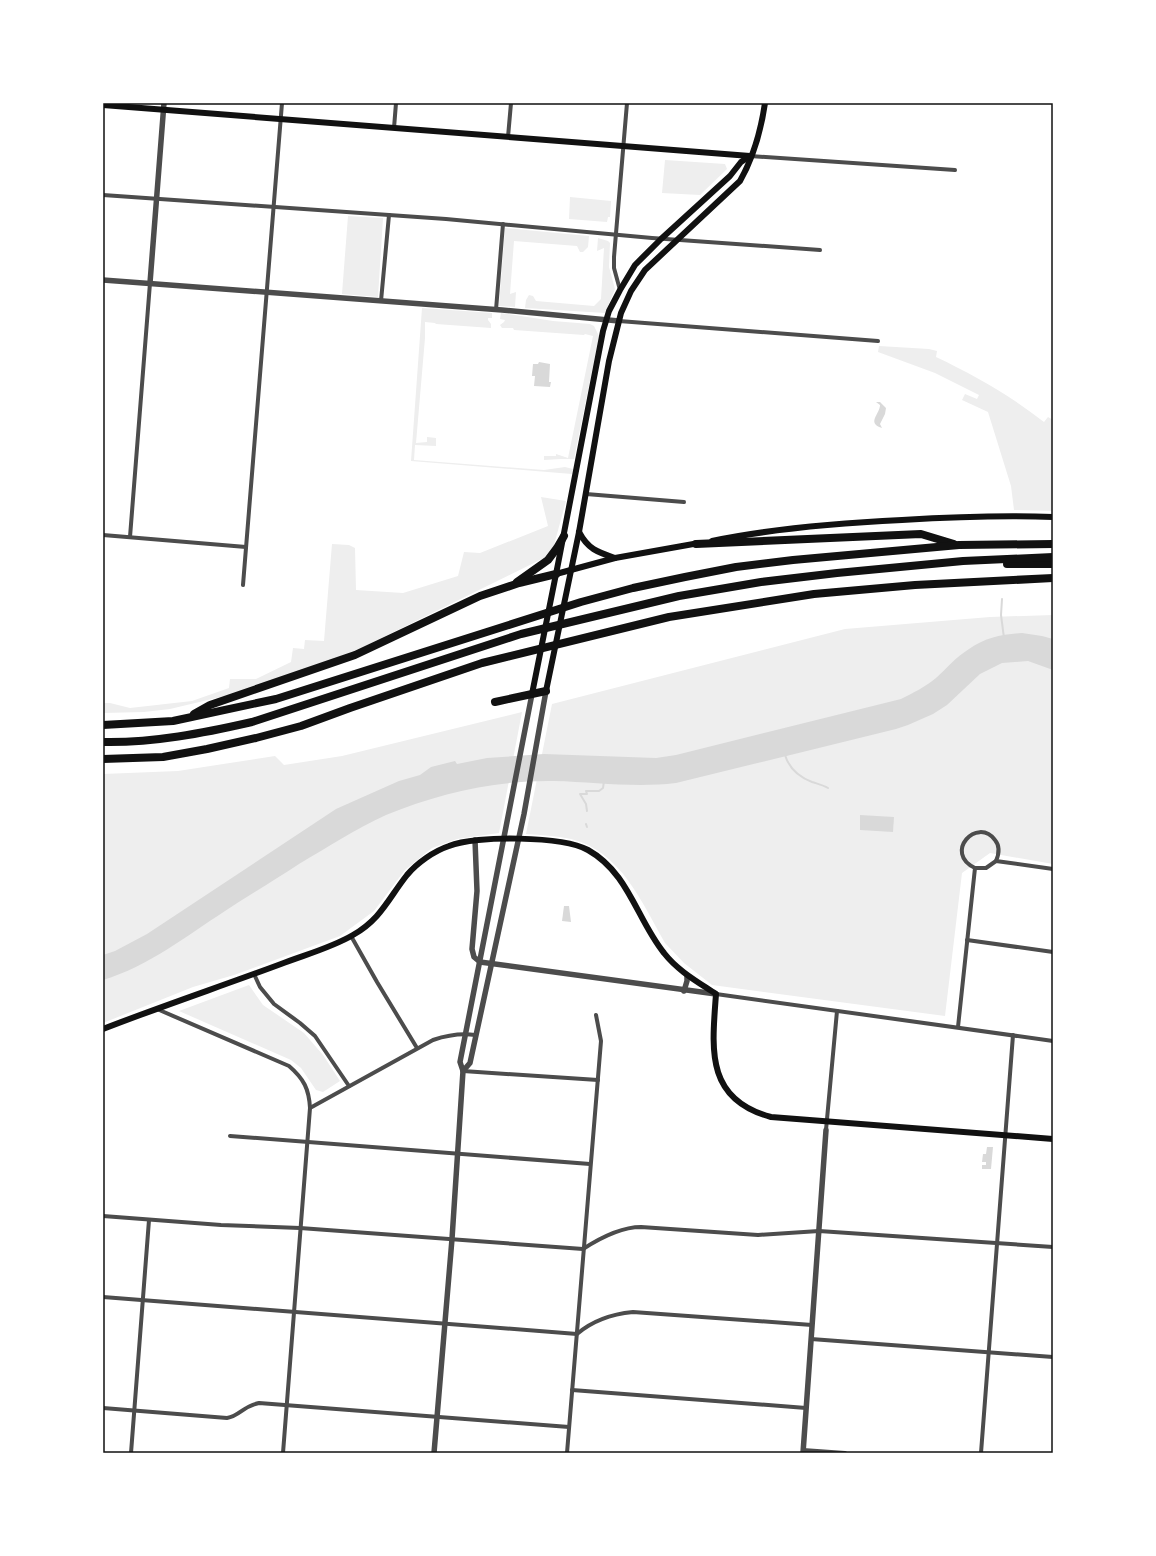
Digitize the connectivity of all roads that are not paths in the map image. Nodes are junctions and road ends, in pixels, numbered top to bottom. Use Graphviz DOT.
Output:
graph roads {
  1 [pos="164,103"];
  2 [pos="282,103"];
  3 [pos="396,103"];
  4 [pos="511,103"];
  5 [pos="626,103"];
  6 [pos="765,103"];
  7 [pos="103,106"];
  8 [pos="163,110"];
  9 [pos="280,120"];
  10 [pos="394,128"];
  11 [pos="508,137"];
  12 [pos="624,146"];
  13 [pos="750,156"];
  14 [pos="955,170"];
  15 [pos="103,195"];
  16 [pos="156,199"];
  17 [pos="273,208"];
  18 [pos="389,215"];
  19 [pos="503,224"];
  20 [pos="616,235"];
  21 [pos="661,239"];
  22 [pos="676,239"];
  23 [pos="820,250"];
  24 [pos="103,280"];
  25 [pos="150,283"];
  26 [pos="620,290"];
  27 [pos="267,292"];
  28 [pos="381,301"];
  29 [pos="496,310"];
  30 [pos="606,320"];
  31 [pos="619,321"];
  32 [pos="878,341"];
  33 [pos="588,413"];
  34 [pos="600,414"];
  35 [pos="586,494"];
  36 [pos="684,502"];
  37 [pos="1053,517"];
  38 [pos="579,532"];
  39 [pos="103,535"];
  40 [pos="564,536"];
  41 [pos="130,537"];
  42 [pos="696,544"];
  43 [pos="1053,544"];
  44 [pos="961,545"];
  45 [pos="246,547"];
  46 [pos="615,558"];
  47 [pos="1053,558"];
  48 [pos="963,563"];
  49 [pos="1053,564"];
  50 [pos="570,572"];
  51 [pos="556,577"];
  52 [pos="1053,578"];
  53 [pos="243,585"];
  54 [pos="514,585"];
  55 [pos="546,691"];
  56 [pos="532,694"];
  57 [pos="495,702"];
  58 [pos="187,718"];
  59 [pos="103,725"];
  60 [pos="103,742"];
  61 [pos="103,759"];
  62 [pos="475,840"];
  63 [pos="996,861"];
  64 [pos="975,868"];
  65 [pos="1053,869"];
  66 [pos="351,936"];
  67 [pos="967,940"];
  68 [pos="1053,952"];
  69 [pos="480,962"];
  70 [pos="491,964"];
  71 [pos="254,974"];
  72 [pos="687,976"];
  73 [pos="684,991"];
  74 [pos="716,994"];
  75 [pos="157,1009"];
  76 [pos="837,1010"];
  77 [pos="596,1014"];
  78 [pos="958,1027"];
  79 [pos="103,1030"];
  80 [pos="464,1033"];
  81 [pos="475,1035"];
  82 [pos="1013,1035"];
  83 [pos="1053,1041"];
  84 [pos="417,1048"];
  85 [pos="463,1071"];
  86 [pos="598,1080"];
  87 [pos="349,1086"];
  88 [pos="310,1108"];
  89 [pos="827,1122"];
  90 [pos="826,1130"];
  91 [pos="230,1136"];
  92 [pos="1005,1136"];
  93 [pos="1053,1139"];
  94 [pos="307,1142"];
  95 [pos="457,1154"];
  96 [pos="590,1164"];
  97 [pos="103,1216"];
  98 [pos="149,1220"];
  99 [pos="300,1228"];
  100 [pos="819,1231"];
  101 [pos="452,1239"];
  102 [pos="997,1243"];
  103 [pos="1053,1247"];
  104 [pos="583,1249"];
  105 [pos="103,1297"];
  106 [pos="143,1300"];
  107 [pos="294,1312"];
  108 [pos="445,1323"];
  109 [pos="812,1325"];
  110 [pos="577,1334"];
  111 [pos="811,1339"];
  112 [pos="988,1352"];
  113 [pos="1053,1357"];
  114 [pos="572,1390"];
  115 [pos="287,1406"];
  116 [pos="103,1408"];
  117 [pos="806,1408"];
  118 [pos="134,1410"];
  119 [pos="437,1418"];
  120 [pos="568,1427"];
  121 [pos="803,1451"];
  122 [pos="131,1453"];
  123 [pos="283,1453"];
  124 [pos="434,1453"];
  125 [pos="567,1453"];
  126 [pos="845,1453"];
  127 [pos="981,1453"];
  1 -- 8 [label="street"];
  2 -- 9 [label="street"];
  3 -- 10 [label="street"];
  4 -- 11 [label="street"];
  5 -- 12 [label="street"];
  6 -- 13 [label="main road"];
  7 -- 8 [label="main road"];
  8 -- 9 [label="main road"];
  8 -- 16 [label="street"];
  9 -- 10 [label="main road"];
  9 -- 17 [label="street"];
  10 -- 11 [label="main road"];
  11 -- 12 [label="main road"];
  12 -- 13 [label="main road"];
  12 -- 20 [label="street"];
  13 -- 14 [label="street"];
  13 -- 21 [label="main road"];
  13 -- 22 [label="main road"];
  15 -- 16 [label="street"];
  16 -- 17 [label="street"];
  16 -- 25 [label="street"];
  17 -- 18 [label="street"];
  17 -- 27 [label="street"];
  18 -- 19 [label="street"];
  18 -- 28 [label="street"];
  19 -- 20 [label="street"];
  19 -- 29 [label="street"];
  20 -- 21 [label="street"];
  20 -- 26 [label="street"];
  21 -- 22 [label="street"];
  21 -- 26 [label="main road"];
  22 -- 23 [label="street"];
  22 -- 31 [label="main road"];
  24 -- 25 [label="street"];
  25 -- 27 [label="street"];
  25 -- 41 [label="street"];
  26 -- 30 [label="main road"];
  27 -- 28 [label="street"];
  27 -- 45 [label="street"];
  28 -- 29 [label="street"];
  29 -- 30 [label="street"];
  30 -- 31 [label="street"];
  30 -- 33 [label="main road"];
  31 -- 32 [label="street"];
  31 -- 34 [label="main road"];
  33 -- 34 [label="main road"];
  33 -- 40 [label="main road"];
  34 -- 35 [label="main road"];
  35 -- 36 [label="street"];
  35 -- 38 [label="main road"];
  37 -- 42 [label="main road"];
  38 -- 46 [label="main road"];
  38 -- 50 [label="main road"];
  39 -- 41 [label="street"];
  40 -- 51 [label="main road"];
  40 -- 54 [label="highway"];
  41 -- 45 [label="street"];
  42 -- 44 [label="highway"];
  42 -- 46 [label="main road"];
  43 -- 44 [label="highway"];
  44 -- 58 [label="highway"];
  45 -- 53 [label="street"];
  46 -- 50 [label="main road"];
  47 -- 48 [label="highway"];
  48 -- 49 [label="highway"];
  48 -- 60 [label="highway"];
  50 -- 51 [label="main road"];
  50 -- 55 [label="main road"];
  51 -- 54 [label="highway"];
  51 -- 56 [label="main road"];
  52 -- 61 [label="highway"];
  54 -- 58 [label="highway"];
  55 -- 56 [label="highway"];
  55 -- 70 [label="street"];
  56 -- 57 [label="highway"];
  56 -- 69 [label="street"];
  58 -- 59 [label="highway"];
  62 -- 66 [label="main road"];
  62 -- 69 [label="street"];
  62 -- 72 [label="main road"];
  63 -- 64 [label="street"];
  63 -- 64 [label="street"];
  63 -- 65 [label="street"];
  64 -- 67 [label="street"];
  66 -- 71 [label="main road"];
  66 -- 84 [label="street"];
  67 -- 68 [label="street"];
  67 -- 78 [label="street"];
  69 -- 70 [label="street"];
  69 -- 80 [label="street"];
  70 -- 73 [label="street"];
  70 -- 81 [label="street"];
  71 -- 75 [label="main road"];
  71 -- 87 [label="street"];
  72 -- 73 [label="street"];
  72 -- 74 [label="main road"];
  73 -- 74 [label="street"];
  74 -- 76 [label="street"];
  74 -- 89 [label="main road"];
  75 -- 79 [label="main road"];
  75 -- 88 [label="street"];
  76 -- 78 [label="street"];
  76 -- 89 [label="street"];
  77 -- 86 [label="street"];
  78 -- 82 [label="street"];
  80 -- 81 [label="street"];
  80 -- 84 [label="street"];
  80 -- 85 [label="street"];
  81 -- 85 [label="street"];
  82 -- 83 [label="street"];
  82 -- 92 [label="street"];
  84 -- 87 [label="street"];
  85 -- 86 [label="street"];
  85 -- 95 [label="street"];
  86 -- 96 [label="street"];
  87 -- 88 [label="street"];
  88 -- 94 [label="street"];
  89 -- 90 [label="street"];
  89 -- 92 [label="main road"];
  90 -- 100 [label="street"];
  91 -- 94 [label="street"];
  92 -- 93 [label="main road"];
  92 -- 102 [label="street"];
  94 -- 95 [label="street"];
  94 -- 99 [label="street"];
  95 -- 96 [label="street"];
  95 -- 101 [label="street"];
  96 -- 104 [label="street"];
  97 -- 98 [label="street"];
  98 -- 99 [label="street"];
  98 -- 106 [label="street"];
  99 -- 101 [label="street"];
  99 -- 107 [label="street"];
  100 -- 102 [label="street"];
  100 -- 104 [label="street"];
  100 -- 109 [label="street"];
  101 -- 104 [label="street"];
  101 -- 108 [label="street"];
  102 -- 103 [label="street"];
  102 -- 112 [label="street"];
  104 -- 110 [label="street"];
  105 -- 106 [label="street"];
  106 -- 107 [label="street"];
  106 -- 118 [label="street"];
  107 -- 108 [label="street"];
  107 -- 115 [label="street"];
  108 -- 110 [label="street"];
  108 -- 119 [label="street"];
  109 -- 110 [label="street"];
  109 -- 111 [label="street"];
  110 -- 114 [label="street"];
  111 -- 112 [label="street"];
  111 -- 117 [label="street"];
  112 -- 113 [label="street"];
  112 -- 127 [label="street"];
  114 -- 117 [label="street"];
  114 -- 120 [label="street"];
  115 -- 118 [label="street"];
  115 -- 119 [label="street"];
  115 -- 123 [label="street"];
  116 -- 118 [label="street"];
  117 -- 121 [label="street"];
  118 -- 122 [label="street"];
  119 -- 120 [label="street"];
  119 -- 124 [label="street"];
  120 -- 125 [label="street"];
  121 -- 126 [label="street"];
}
